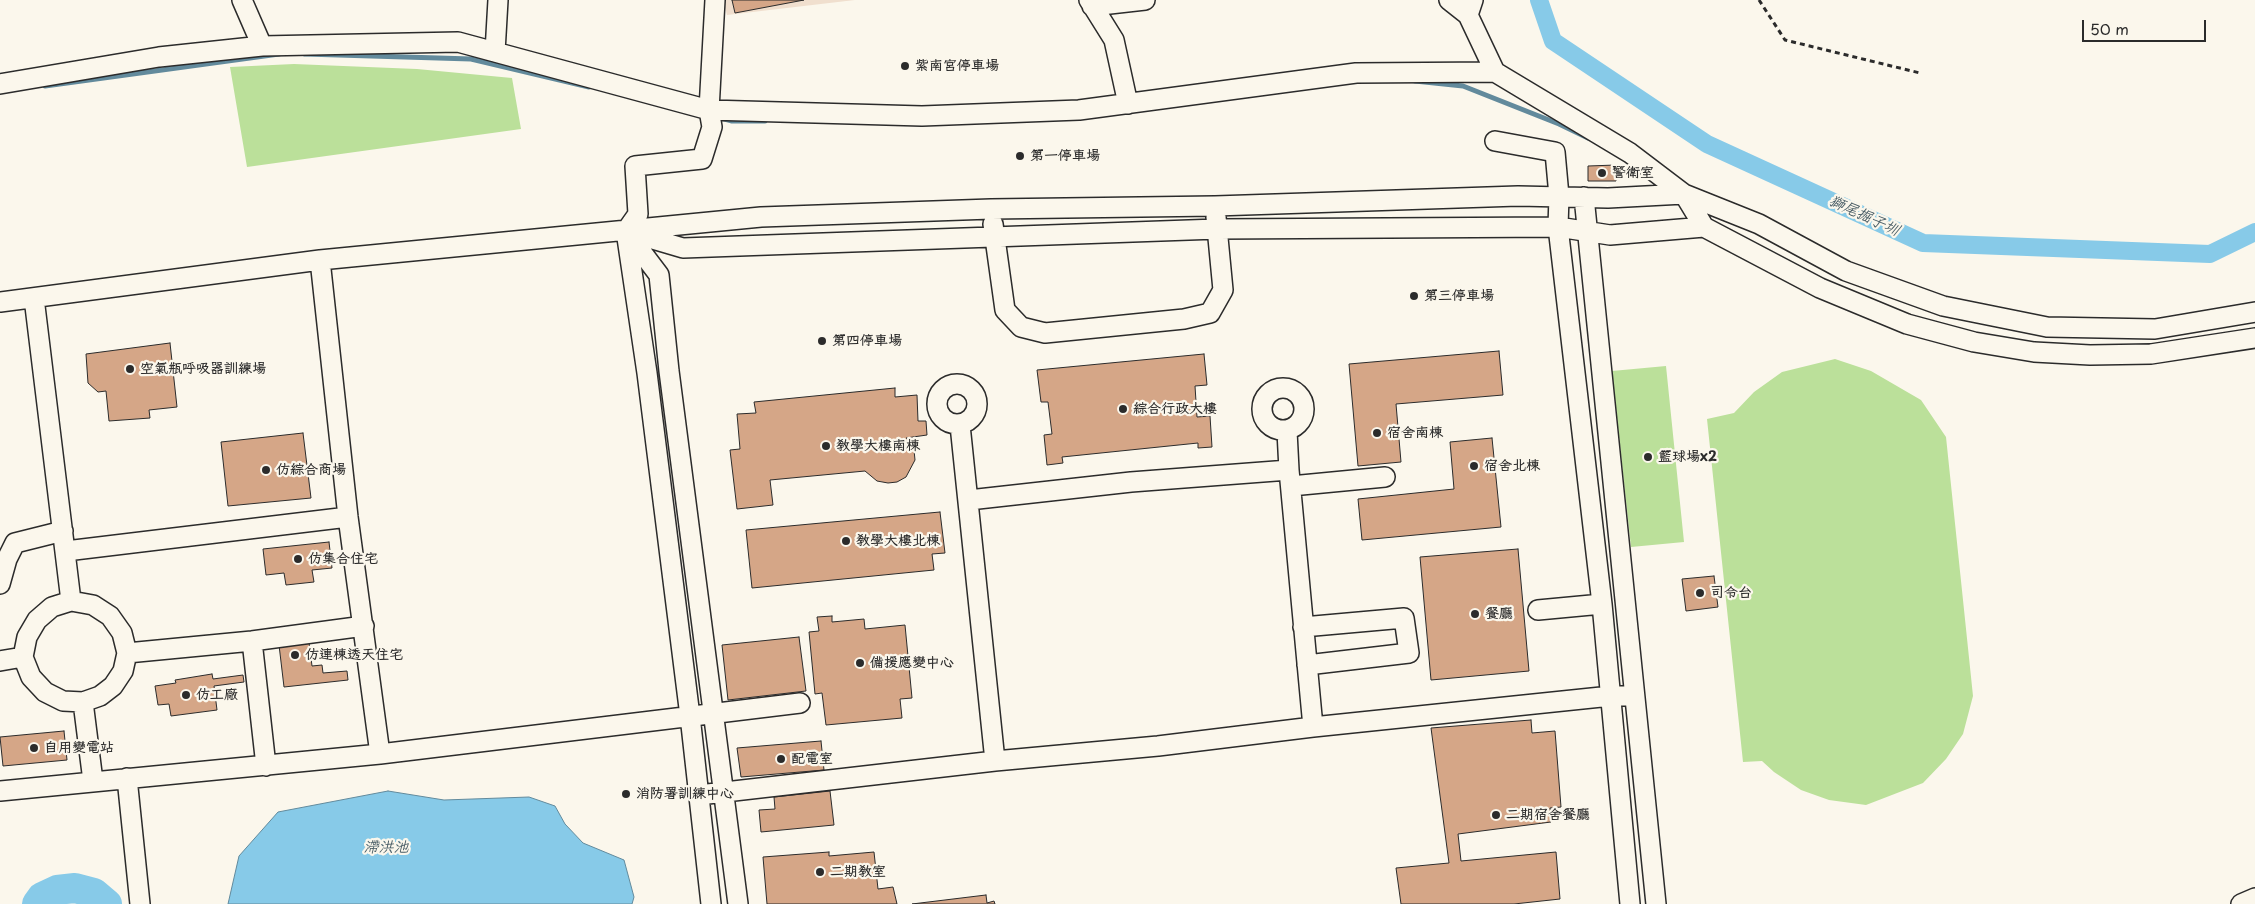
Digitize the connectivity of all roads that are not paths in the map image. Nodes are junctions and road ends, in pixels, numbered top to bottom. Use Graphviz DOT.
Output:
graph roads {
  1 [pos="242,0"];
  2 [pos="498,0"];
  3 [pos="715,0"];
  4 [pos="1145,0"];
  5 [pos="1449,0"];
  6 [pos="1090,3"];
  7 [pos="1470,8"];
  8 [pos="262,46"];
  9 [pos="495,52"];
  10 [pos="1495,72"];
  11 [pos="0,84"];
  12 [pos="1128,104"];
  13 [pos="709,110"];
  14 [pos="1495,141"];
  15 [pos="1684,194"];
  16 [pos="1558,196"];
  17 [pos="1584,197"];
  18 [pos="1215,206"];
  19 [pos="991,209"];
  20 [pos="1558,227"];
  21 [pos="1704,228"];
  22 [pos="1217,230"];
  23 [pos="1587,230"];
  24 [pos="626,231"];
  25 [pos="994,236"];
  26 [pos="320,260"];
  27 [pos="34,298"];
  28 [pos="0,302"];
  29 [pos="2255,312"];
  30 [pos="2255,338"];
  31 [pos="960,425"];
  32 [pos="1287,431"];
  33 [pos="1385,477"];
  34 [pos="1290,478"];
  35 [pos="969,500"];
  36 [pos="348,518"];
  37 [pos="63,530"];
  38 [pos="66,551"];
  39 [pos="0,584"];
  40 [pos="71,600"];
  41 [pos="1602,604"];
  42 [pos="1538,610"];
  43 [pos="364,626"];
  44 [pos="1303,627"];
  45 [pos="252,641"];
  46 [pos="127,653"];
  47 [pos="23,657"];
  48 [pos="0,661"];
  49 [pos="1307,665"];
  50 [pos="1611,696"];
  51 [pos="1634,696"];
  52 [pos="83,702"];
  53 [pos="800,702"];
  54 [pos="715,713"];
  55 [pos="690,716"];
  56 [pos="1313,727"];
  57 [pos="380,754"];
  58 [pos="995,761"];
  59 [pos="266,766"];
  60 [pos="127,778"];
  61 [pos="93,781"];
  62 [pos="0,791"];
  63 [pos="724,792"];
  64 [pos="700,795"];
  65 [pos="2255,898"];
  66 [pos="140,904"];
  67 [pos="712,904"];
  68 [pos="738,904"];
  69 [pos="1630,904"];
  70 [pos="1656,904"];
  71 [pos="2241,904"];
  1 -- 8 [label="street"];
  2 -- 9 [label="street"];
  3 -- 13 [label="street"];
  4 -- 6 [label="street"];
  5 -- 7 [label="street"];
  6 -- 12 [label="street"];
  7 -- 10 [label="street"];
  8 -- 9 [label="street"];
  8 -- 11 [label="street"];
  9 -- 13 [label="street"];
  10 -- 12 [label="street"];
  10 -- 15 [label="street"];
  12 -- 13 [label="street"];
  13 -- 24 [label="street"];
  14 -- 16 [label="street"];
  15 -- 17 [label="street"];
  15 -- 21 [label="street"];
  15 -- 29 [label="street"];
  16 -- 17 [label="street"];
  16 -- 18 [label="street"];
  16 -- 20 [label="street"];
  17 -- 23 [label="street"];
  18 -- 19 [label="street"];
  18 -- 22 [label="street"];
  19 -- 24 [label="street"];
  19 -- 25 [label="street"];
  20 -- 22 [label="street"];
  20 -- 23 [label="street"];
  20 -- 41 [label="street"];
  21 -- 23 [label="street"];
  21 -- 30 [label="street"];
  22 -- 25 [label="street"];
  22 -- 25 [label="street"];
  23 -- 51 [label="street"];
  24 -- 25 [label="street"];
  24 -- 26 [label="street"];
  24 -- 54 [label="street"];
  24 -- 55 [label="street"];
  26 -- 27 [label="street"];
  26 -- 36 [label="street"];
  27 -- 28 [label="street"];
  27 -- 37 [label="street"];
  31 -- 35 [label="street"];
  32 -- 34 [label="street"];
  33 -- 34 [label="street"];
  34 -- 35 [label="street"];
  34 -- 44 [label="street"];
  35 -- 58 [label="street"];
  36 -- 38 [label="street"];
  36 -- 43 [label="street"];
  37 -- 38 [label="street"];
  37 -- 39 [label="street"];
  38 -- 40 [label="street"];
  40 -- 46 [label="street"];
  40 -- 47 [label="street"];
  41 -- 42 [label="street"];
  41 -- 50 [label="street"];
  43 -- 45 [label="street"];
  43 -- 57 [label="street"];
  44 -- 49 [label="street"];
  44 -- 49 [label="street"];
  45 -- 46 [label="street"];
  45 -- 59 [label="street"];
  46 -- 52 [label="street"];
  47 -- 48 [label="street"];
  47 -- 52 [label="street"];
  49 -- 56 [label="street"];
  50 -- 51 [label="street"];
  50 -- 56 [label="street"];
  50 -- 69 [label="street"];
  51 -- 70 [label="street"];
  52 -- 61 [label="street"];
  53 -- 54 [label="street"];
  54 -- 55 [label="street"];
  54 -- 63 [label="street"];
  55 -- 57 [label="street"];
  55 -- 64 [label="street"];
  56 -- 58 [label="street"];
  57 -- 59 [label="street"];
  58 -- 63 [label="street"];
  59 -- 60 [label="street"];
  60 -- 61 [label="street"];
  60 -- 66 [label="street"];
  61 -- 62 [label="street"];
  63 -- 64 [label="street"];
  63 -- 68 [label="street"];
  64 -- 67 [label="street"];
  65 -- 71 [label="street"];
}
